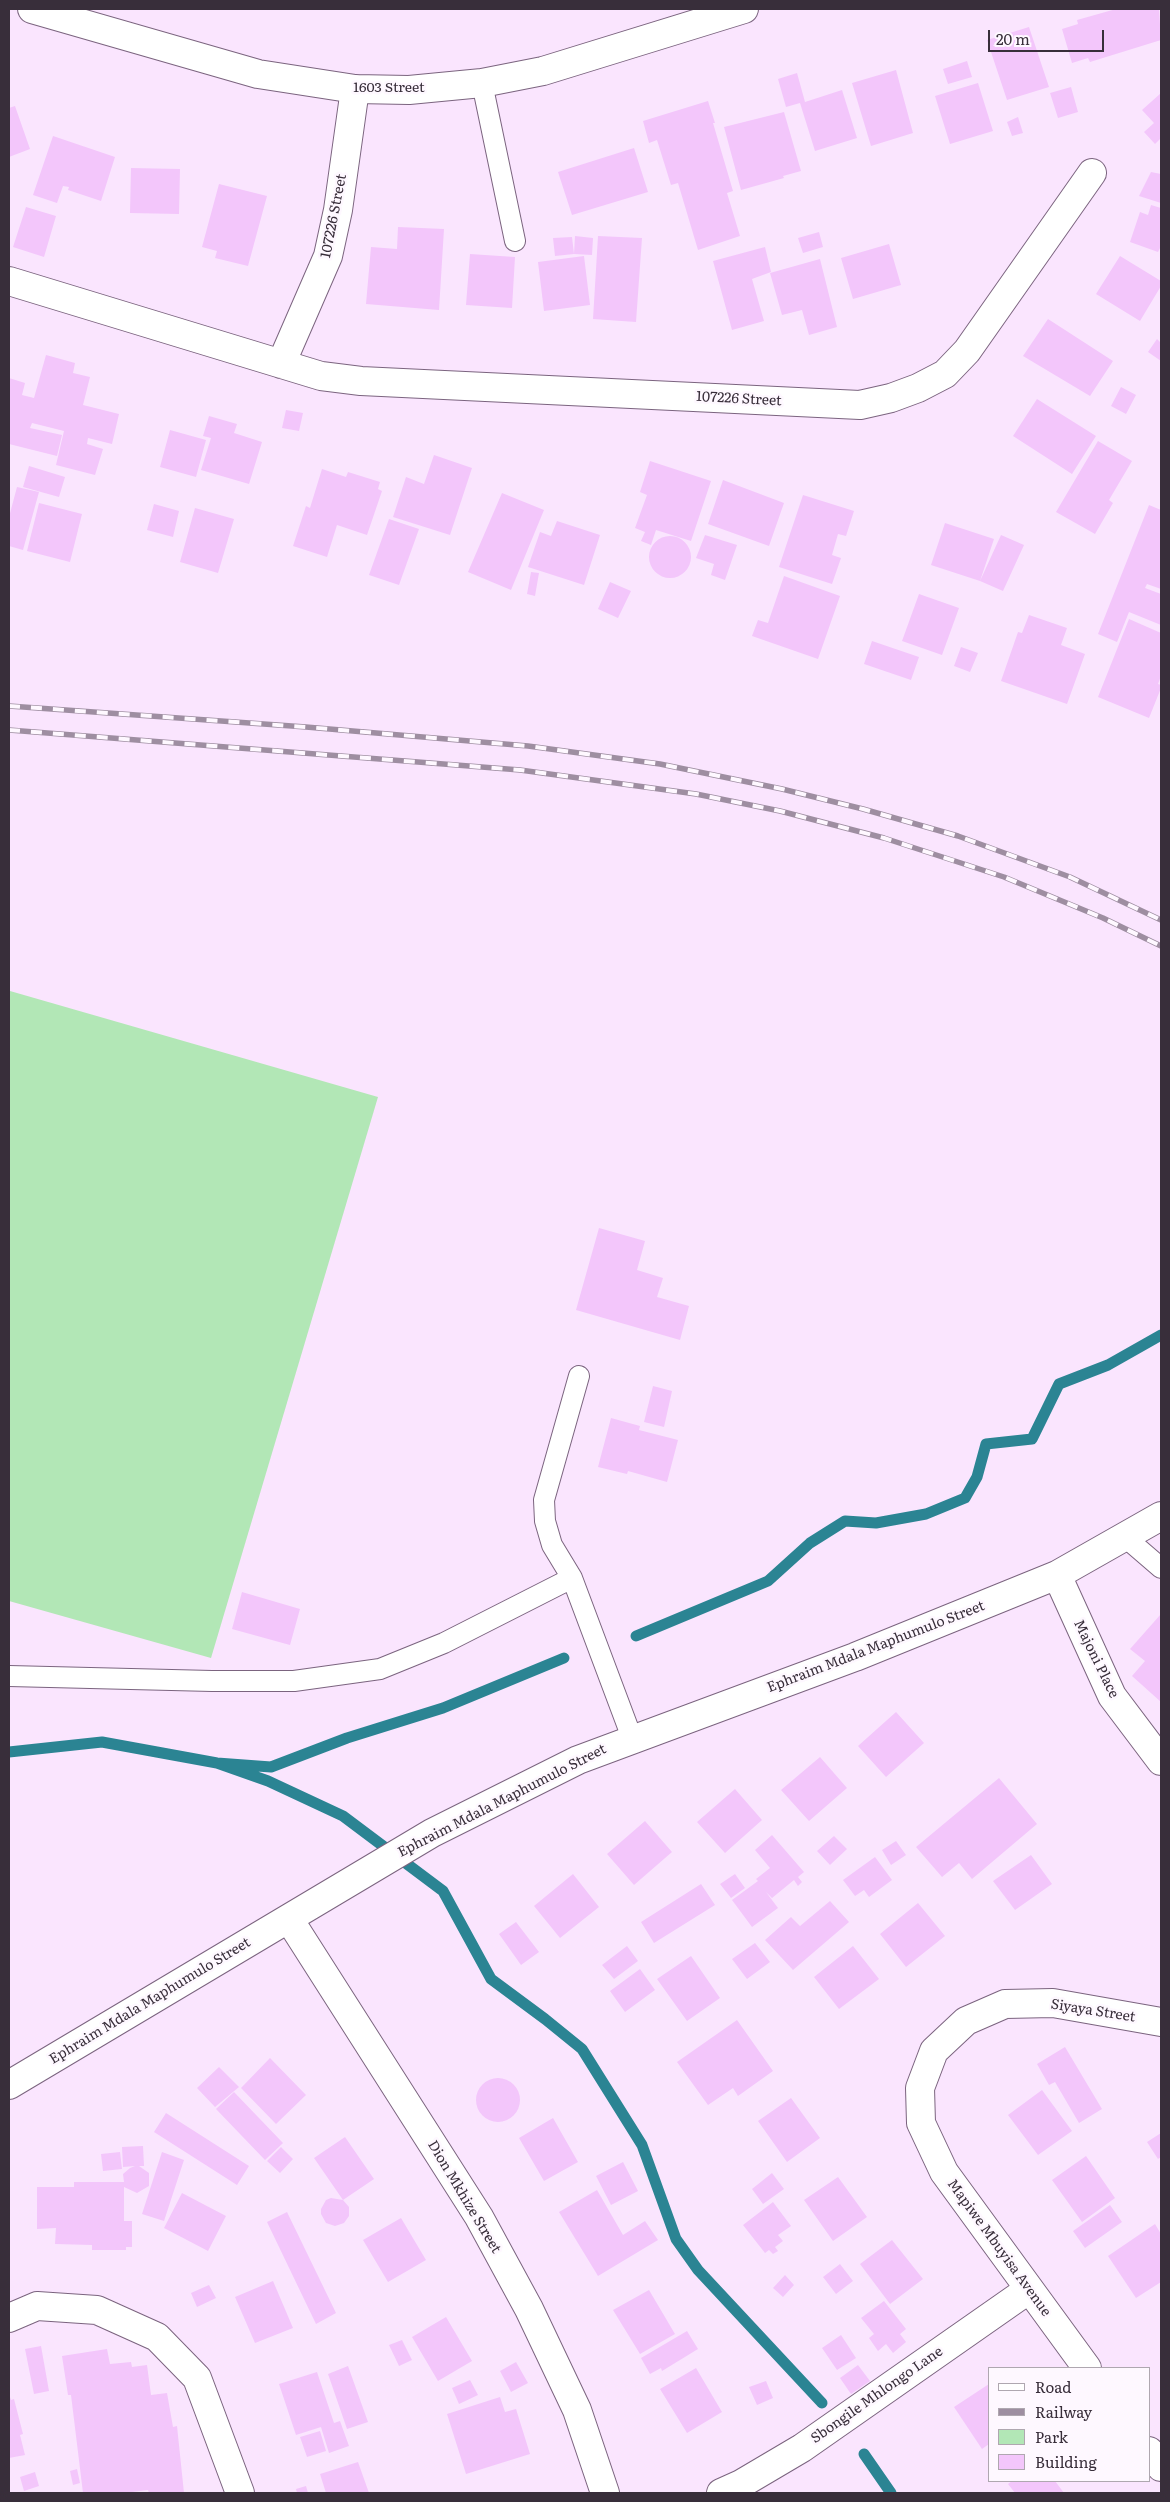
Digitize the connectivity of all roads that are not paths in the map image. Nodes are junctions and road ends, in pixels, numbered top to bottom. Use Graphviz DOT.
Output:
graph roads {
  1 [pos="32,9"];
  2 [pos="744,9"];
  3 [pos="482,83"];
  4 [pos="355,89"];
  5 [pos="1092,173"];
  6 [pos="515,241"];
  7 [pos="9,281"];
  8 [pos="280,364"];
  9 [pos="579,1376"];
  10 [pos="1161,1516"];
  11 [pos="1125,1537"];
  12 [pos="1161,1568"];
  13 [pos="1057,1575"];
  14 [pos="572,1578"];
  15 [pos="9,1676"];
  16 [pos="632,1738"];
  17 [pos="1161,1761"];
  18 [pos="289,1919"];
  19 [pos="1161,2022"];
  20 [pos="9,2085"];
  21 [pos="921,2122"];
  22 [pos="1028,2290"];
  23 [pos="9,2318"];
  24 [pos="1086,2367"];
  25 [pos="1150,2452"];
  26 [pos="1161,2467"];
  27 [pos="240,2493"];
  28 [pos="605,2493"];
  29 [pos="720,2493"];
  1 -- 4 [label="street, 1603 Street"];
  2 -- 3 [label="street, 1603 Street"];
  3 -- 4 [label="street, 1603 Street"];
  3 -- 6 [label="lane"];
  4 -- 8 [label="street, 107226 Street"];
  5 -- 8 [label="street, 107226 Street"];
  7 -- 8 [label="street, 107226 Street"];
  9 -- 14 [label="lane"];
  10 -- 11 [label="street, Ephraim Mdala Maphumulo Street"];
  11 -- 12 [label="lane"];
  11 -- 13 [label="street, Ephraim Mdala Maphumulo Street"];
  13 -- 16 [label="street, Ephraim Mdala Maphumulo Street"];
  13 -- 17 [label="street, Majoni Place"];
  14 -- 15 [label="lane"];
  14 -- 16 [label="lane"];
  16 -- 18 [label="street, Ephraim Mdala Maphumulo Street"];
  18 -- 20 [label="street, Ephraim Mdala Maphumulo Street"];
  18 -- 28 [label="street, Dion Mkhize Street"];
  19 -- 21 [label="street, Siyaya Street"];
  21 -- 22 [label="street, Mapiwe Mbuyisa Avenue"];
  22 -- 24 [label="street, Mapiwe Mbuyisa Avenue"];
  22 -- 29 [label="street, Sbongile Mhlongo Lane"];
  23 -- 27 [label="street"];
  25 -- 26 [label="street"];
}
